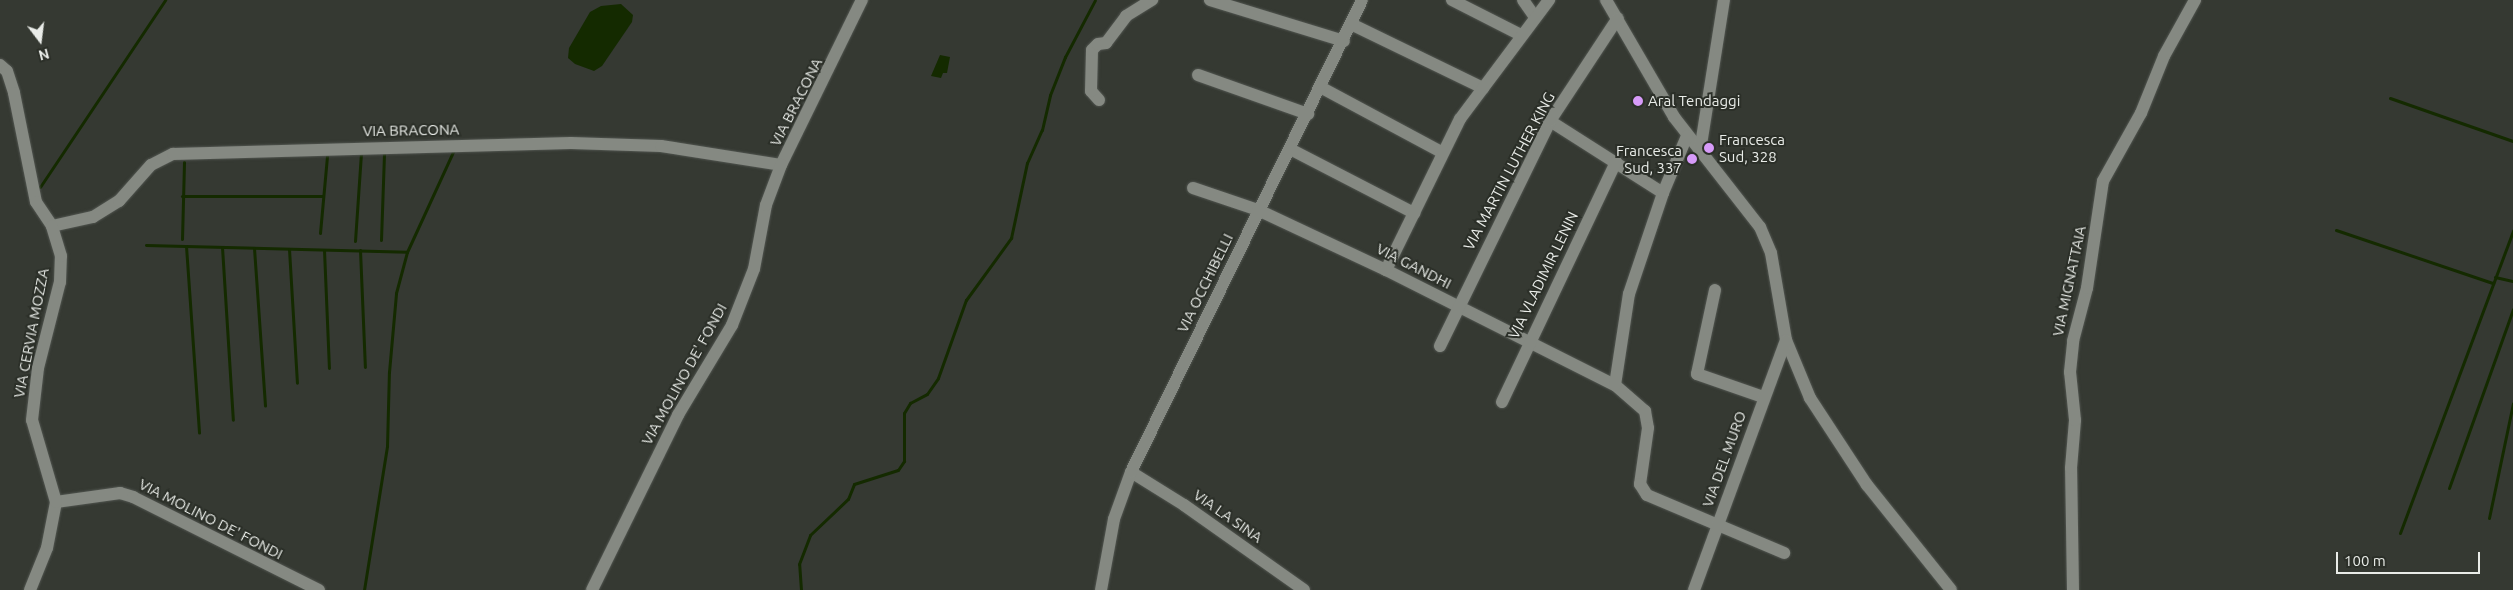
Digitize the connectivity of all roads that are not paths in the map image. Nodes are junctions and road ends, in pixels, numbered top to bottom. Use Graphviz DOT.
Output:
graph roads {
  1 [pos="862,0"];
  2 [pos="1152,0"];
  3 [pos="1210,0"];
  4 [pos="1362,0"];
  5 [pos="1452,0"];
  6 [pos="1523,0"];
  7 [pos="1549,0"];
  8 [pos="1606,0"];
  9 [pos="1724,0"];
  10 [pos="2195,0"];
  11 [pos="1249,6"];
  12 [pos="1535,16"];
  13 [pos="1618,18"];
  14 [pos="1351,24"];
  15 [pos="1521,34"];
  16 [pos="1344,41"];
  17 [pos="0,65"];
  18 [pos="1198,75"];
  19 [pos="1322,88"];
  20 [pos="1483,88"];
  21 [pos="1099,100"];
  22 [pos="1308,114"];
  23 [pos="1550,121"];
  24 [pos="1687,136"];
  25 [pos="1290,149"];
  26 [pos="1700,150"];
  27 [pos="1444,153"];
  28 [pos="1616,162"];
  29 [pos="781,165"];
  30 [pos="1194,188"];
  31 [pos="1663,193"];
  32 [pos="1258,210"];
  33 [pos="1414,213"];
  34 [pos="52,226"];
  35 [pos="1386,270"];
  36 [pos="1715,290"];
  37 [pos="1458,307"];
  38 [pos="1530,340"];
  39 [pos="1786,340"];
  40 [pos="1440,346"];
  41 [pos="1614,385"];
  42 [pos="1764,397"];
  43 [pos="1502,402"];
  44 [pos="1131,472"];
  45 [pos="56,502"];
  46 [pos="1718,524"];
  47 [pos="1784,553"];
  48 [pos="30,590"];
  49 [pos="318,590"];
  50 [pos="592,590"];
  51 [pos="1101,590"];
  52 [pos="1304,590"];
  53 [pos="1694,590"];
  54 [pos="1951,590"];
  55 [pos="2073,590"];
  1 -- 29 [label="street, VIA BRACONA"];
  2 -- 21 [label="street"];
  3 -- 11 [label="street"];
  4 -- 14 [label="street, VIA OCCHIBELLI"];
  5 -- 15 [label="street"];
  6 -- 12 [label="street"];
  7 -- 12 [label="street"];
  8 -- 13 [label="street"];
  9 -- 26 [label="street"];
  10 -- 55 [label="street, VIA MIGNATTAIA"];
  11 -- 16 [label="street"];
  12 -- 15 [label="street"];
  13 -- 23 [label="street, VIA MARTIN LUTHER KING"];
  13 -- 24 [label="street"];
  14 -- 16 [label="street, VIA OCCHIBELLI"];
  14 -- 20 [label="street"];
  15 -- 20 [label="street"];
  16 -- 19 [label="street, VIA OCCHIBELLI"];
  17 -- 34 [label="street"];
  18 -- 22 [label="street"];
  19 -- 22 [label="street, VIA OCCHIBELLI"];
  19 -- 27 [label="street"];
  20 -- 27 [label="street"];
  22 -- 25 [label="street, VIA OCCHIBELLI"];
  23 -- 28 [label="street"];
  23 -- 37 [label="street, VIA MARTIN LUTHER KING"];
  24 -- 26 [label="street"];
  24 -- 31 [label="street"];
  25 -- 32 [label="street, VIA OCCHIBELLI"];
  25 -- 33 [label="street"];
  26 -- 39 [label="street"];
  27 -- 33 [label="street"];
  28 -- 31 [label="street"];
  28 -- 38 [label="street, VIA VLADIMIR LENIN"];
  29 -- 34 [label="street, VIA BRACONA"];
  29 -- 50 [label="street, VIA MOLINO DE' FONDI"];
  30 -- 32 [label="street, VIA GANDHI"];
  31 -- 41 [label="street"];
  32 -- 35 [label="street, VIA GANDHI"];
  32 -- 44 [label="street, VIA OCCHIBELLI"];
  33 -- 35 [label="street"];
  34 -- 45 [label="street, VIA CERVIA MOZZA"];
  35 -- 37 [label="street, VIA GANDHI"];
  36 -- 42 [label="street"];
  37 -- 38 [label="street, VIA GANDHI"];
  37 -- 40 [label="street, VIA MARTIN LUTHER KING"];
  38 -- 41 [label="street, VIA GANDHI"];
  38 -- 43 [label="street, VIA VLADIMIR LENIN"];
  39 -- 42 [label="street, VIA DEL MURO"];
  39 -- 54 [label="street"];
  41 -- 46 [label="street, VIA GANDHI"];
  42 -- 46 [label="street, VIA DEL MURO"];
  44 -- 51 [label="street, VIA OCCHIBELLI"];
  44 -- 52 [label="street, VIA LA SINA"];
  45 -- 48 [label="street, VIA CERVIA MOZZA"];
  45 -- 49 [label="street, VIA MOLINO DE' FONDI"];
  46 -- 47 [label="street, VIA GANDHI"];
  46 -- 53 [label="street, VIA DEL MURO"];
}
